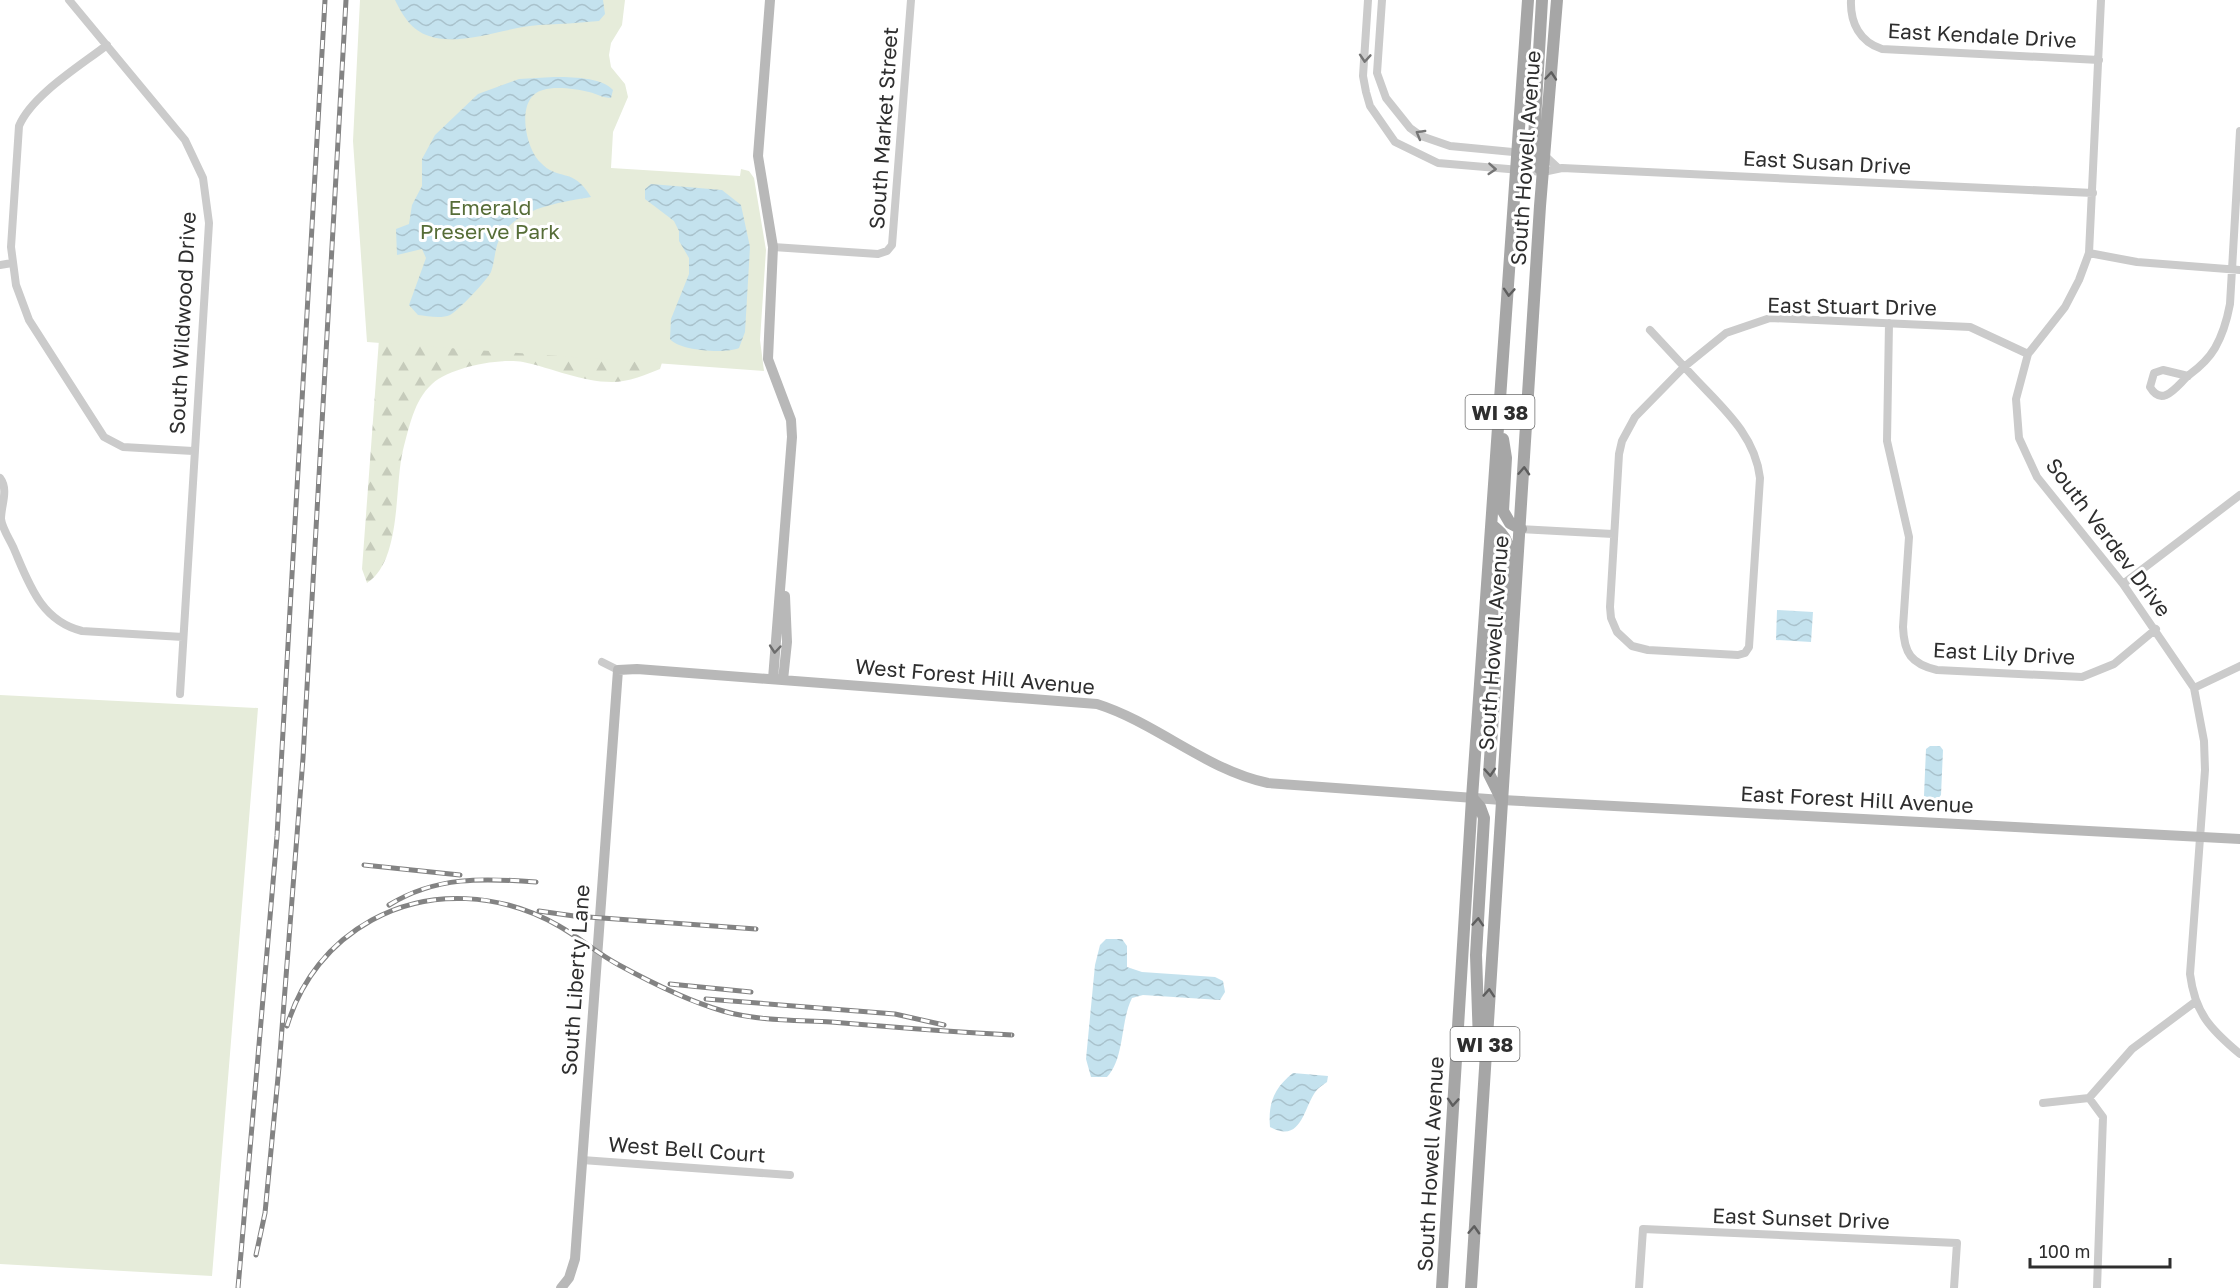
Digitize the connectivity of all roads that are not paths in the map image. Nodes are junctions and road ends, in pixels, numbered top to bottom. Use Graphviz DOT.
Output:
graph roads {
  1 [pos="69,0"];
  2 [pos="770,0"];
  3 [pos="911,0"];
  4 [pos="1368,0"];
  5 [pos="1382,0"];
  6 [pos="1528,0"];
  7 [pos="1542,0"];
  8 [pos="1557,0"];
  9 [pos="1851,0"];
  10 [pos="2101,0"];
  11 [pos="106,45"];
  12 [pos="2099,60"];
  13 [pos="2240,131"];
  14 [pos="1517,153"];
  15 [pos="1539,155"];
  16 [pos="1558,168"];
  17 [pos="1516,170"];
  18 [pos="1543,172"];
  19 [pos="2093,193"];
  20 [pos="773,247"];
  21 [pos="2089,253"];
  22 [pos="12,262"];
  23 [pos="0,265"];
  24 [pos="2236,270"];
  25 [pos="1889,323"];
  26 [pos="1650,330"];
  27 [pos="2028,354"];
  28 [pos="1684,367"];
  29 [pos="2188,376"];
  30 [pos="1500,414"];
  31 [pos="193,452"];
  32 [pos="0,478"];
  33 [pos="2240,495"];
  34 [pos="1,521"];
  35 [pos="1492,525"];
  36 [pos="1521,529"];
  37 [pos="1613,534"];
  38 [pos="1489,567"];
  39 [pos="2123,584"];
  40 [pos="2156,629"];
  41 [pos="183,637"];
  42 [pos="602,662"];
  43 [pos="2240,666"];
  44 [pos="1510,669"];
  45 [pos="618,670"];
  46 [pos="778,679"];
  47 [pos="2194,688"];
  48 [pos="180,694"];
  49 [pos="1472,798"];
  50 [pos="1502,800"];
  51 [pos="2200,837"];
  52 [pos="2240,839"];
  53 [pos="2195,1002"];
  54 [pos="2240,1054"];
  55 [pos="1482,1086"];
  56 [pos="2089,1098"];
  57 [pos="2043,1102"];
  58 [pos="582,1160"];
  59 [pos="790,1174"];
  60 [pos="561,1288"];
  61 [pos="1442,1288"];
  62 [pos="1471,1288"];
  63 [pos="1639,1288"];
  64 [pos="1954,1288"];
  65 [pos="2097,1288"];
  1 -- 11 [label="street, South Wildwood Drive"];
  2 -- 20 [label="street"];
  3 -- 20 [label="street, South Market Street"];
  4 -- 17 [label="street, East Susan Drive, one-way"];
  14 -- 5 [label="street, one-way"];
  6 -- 14 [label="main road, South Howell Avenue / WI 38"];
  7 -- 15 [label="main road"];
  15 -- 8 [label="main road, South Howell Avenue, one-way"];
  9 -- 12 [label="street, East Kendale Drive"];
  10 -- 12 [label="street, South Verdev Drive"];
  11 -- 22 [label="street"];
  11 -- 31 [label="street, South Wildwood Drive"];
  12 -- 19 [label="street, South Verdev Drive"];
  13 -- 24 [label="street"];
  14 -- 15 [label="street"];
  14 -- 17 [label="main road, South Howell Avenue / WI 38"];
  15 -- 16 [label="street"];
  15 -- 18 [label="main road"];
  16 -- 18 [label="street, East Susan Drive"];
  16 -- 19 [label="street, East Susan Drive"];
  17 -- 18 [label="street, East Susan Drive"];
  17 -- 30 [label="main road, South Howell Avenue / WI 38, one-way"];
  36 -- 18 [label="main road, South Howell Avenue / WI 38, one-way"];
  19 -- 21 [label="street, South Verdev Drive"];
  20 -- 46 [label="street"];
  21 -- 24 [label="street"];
  21 -- 27 [label="street, South Verdev Drive"];
  22 -- 23 [label="street"];
  22 -- 31 [label="street"];
  24 -- 29 [label="street"];
  25 -- 27 [label="street, East Stuart Drive"];
  25 -- 28 [label="street, East Stuart Drive"];
  25 -- 40 [label="street, East Lily Drive"];
  26 -- 28 [label="street"];
  27 -- 39 [label="street, South Verdev Drive"];
  28 -- 37 [label="street, East Stuart Drive"];
  28 -- 37 [label="street, East Stuart Drive"];
  30 -- 35 [label="main road, South Howell Avenue / WI 38"];
  30 -- 36 [label="main road"];
  31 -- 41 [label="street, South Wildwood Drive"];
  32 -- 34 [label="street"];
  33 -- 39 [label="street"];
  34 -- 41 [label="street"];
  35 -- 38 [label="main road, South Howell Avenue / WI 38"];
  35 -- 44 [label="main road"];
  36 -- 37 [label="street"];
  36 -- 44 [label="main road, South Howell Avenue / WI 38"];
  38 -- 49 [label="main road, South Howell Avenue / WI 38"];
  38 -- 50 [label="main road, one-way"];
  39 -- 40 [label="street, South Verdev Drive"];
  40 -- 47 [label="street, South Verdev Drive"];
  41 -- 48 [label="street, South Wildwood Drive"];
  42 -- 45 [label="street, West Forest Hill Avenue"];
  43 -- 47 [label="street"];
  44 -- 50 [label="main road, South Howell Avenue / WI 38"];
  45 -- 46 [label="street, West Forest Hill Avenue"];
  45 -- 58 [label="street, South Liberty Lane"];
  46 -- 49 [label="street, West Forest Hill Avenue"];
  47 -- 51 [label="street, South Verdev Drive"];
  49 -- 50 [label="street, East Forest Hill Avenue"];
  55 -- 49 [label="main road, one-way"];
  49 -- 61 [label="main road, South Howell Avenue / WI 38, one-way"];
  50 -- 51 [label="street, East Forest Hill Avenue"];
  55 -- 50 [label="main road, South Howell Avenue / WI 38, one-way"];
  51 -- 52 [label="street, East Forest Hill Avenue"];
  51 -- 53 [label="street, South Verdev Drive"];
  53 -- 54 [label="street, South Verdev Drive"];
  53 -- 56 [label="street"];
  62 -- 55 [label="main road, South Howell Avenue / WI 38, one-way"];
  56 -- 57 [label="street"];
  56 -- 65 [label="street"];
  58 -- 59 [label="street, West Bell Court"];
  58 -- 60 [label="street, South Liberty Lane"];
  63 -- 64 [label="street, East Sunset Drive"];
}
